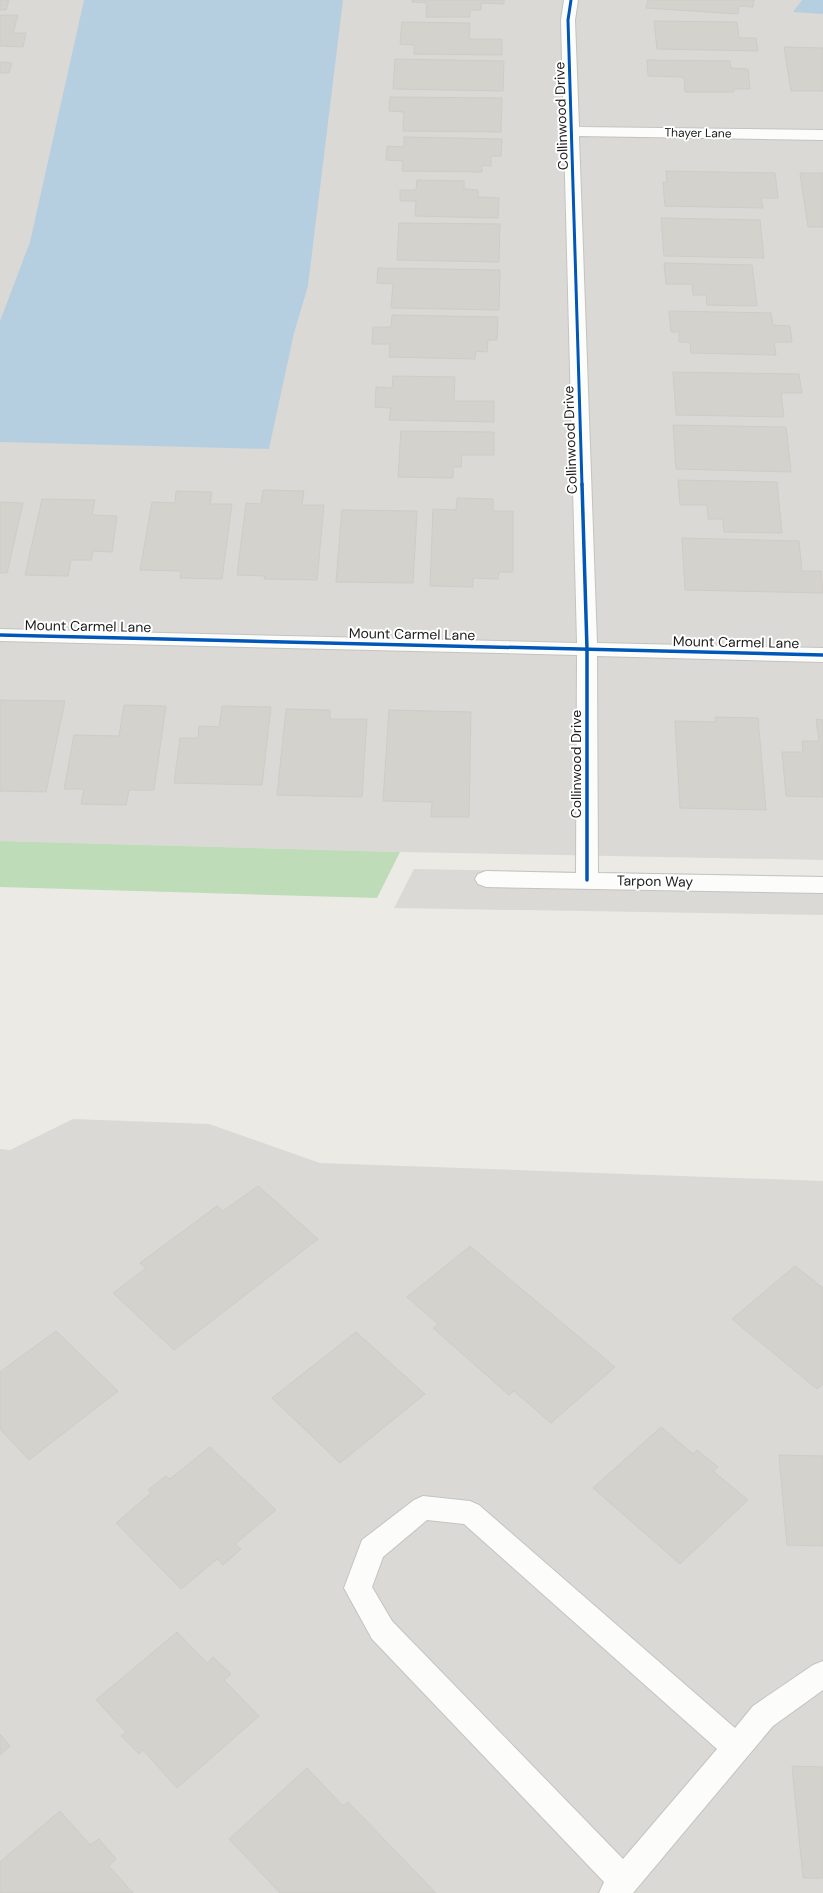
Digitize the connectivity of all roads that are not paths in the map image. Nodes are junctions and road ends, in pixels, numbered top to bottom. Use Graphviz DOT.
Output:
graph roads {
  1 [pos="571,0"];
  2 [pos="572,131"];
  3 [pos="823,135"];
  4 [pos="0,635"];
  5 [pos="588,649"];
  6 [pos="823,655"];
  7 [pos="486,879"];
  8 [pos="588,880"];
  9 [pos="823,885"];
  10 [pos="823,1674"];
  11 [pos="736,1748"];
  12 [pos="619,1887"];
  1 -- 2 [label="street, Collinwood Drive"];
  2 -- 3 [label="street, Thayer Lane"];
  2 -- 5 [label="street, Collinwood Drive"];
  4 -- 5 [label="street, Mount Carmel Lane"];
  5 -- 6 [label="street, Mount Carmel Lane"];
  5 -- 8 [label="street, Collinwood Drive"];
  7 -- 8 [label="street, Tarpon Way"];
  8 -- 9 [label="street, Tarpon Way"];
  10 -- 11 [label="street"];
  11 -- 12 [label="street"];
  11 -- 12 [label="street"];
}
